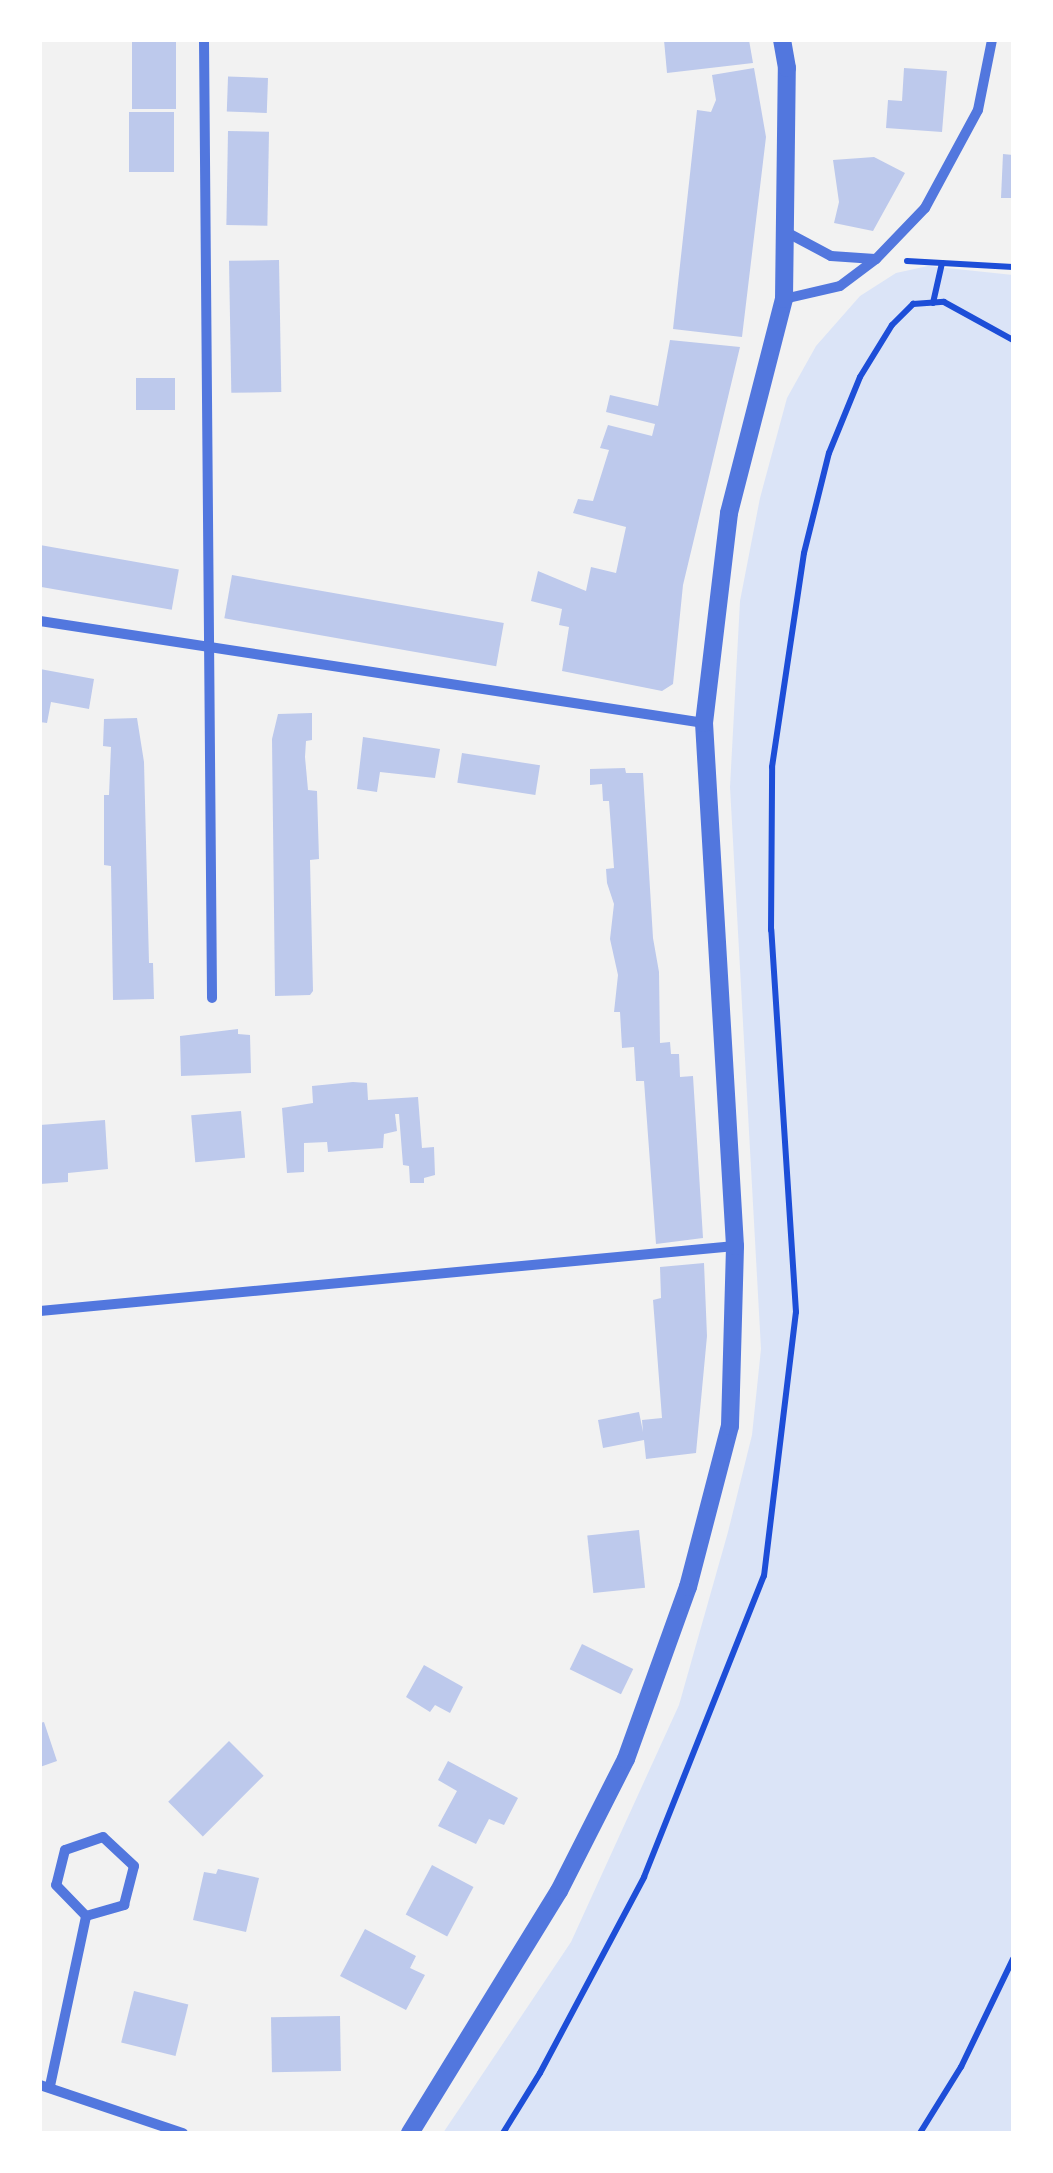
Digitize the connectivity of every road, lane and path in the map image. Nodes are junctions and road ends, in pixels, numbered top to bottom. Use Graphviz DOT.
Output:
graph roads {
  1 [pos="204,40"];
  2 [pos="782,40"];
  3 [pos="992,40"];
  4 [pos="786,232"];
  5 [pos="876,259"];
  6 [pos="942,263"];
  7 [pos="1013,267"];
  8 [pos="784,298"];
  9 [pos="934,302"];
  10 [pos="40,621"];
  11 [pos="208,649"];
  12 [pos="704,724"];
  13 [pos="212,998"];
  14 [pos="735,1246"];
  15 [pos="40,1311"];
  16 [pos="86,1916"];
  17 [pos="1013,1959"];
  18 [pos="45,2085"];
  19 [pos="182,2133"];
  20 [pos="410,2133"];
  21 [pos="920,2133"];
  1 -- 11 [label="street"];
  2 -- 4 [label="street"];
  3 -- 5 [label="street"];
  4 -- 5 [label="street"];
  4 -- 8 [label="street"];
  5 -- 6 [label="path"];
  5 -- 8 [label="street"];
  6 -- 7 [label="path"];
  6 -- 9 [label="path"];
  8 -- 12 [label="street"];
  10 -- 11 [label="street"];
  11 -- 12 [label="street"];
  11 -- 13 [label="street"];
  12 -- 14 [label="street"];
  14 -- 15 [label="street"];
  14 -- 20 [label="street"];
  16 -- 16 [label="street"];
  16 -- 18 [label="street"];
  17 -- 21 [label="path"];
  18 -- 19 [label="street"];
}
